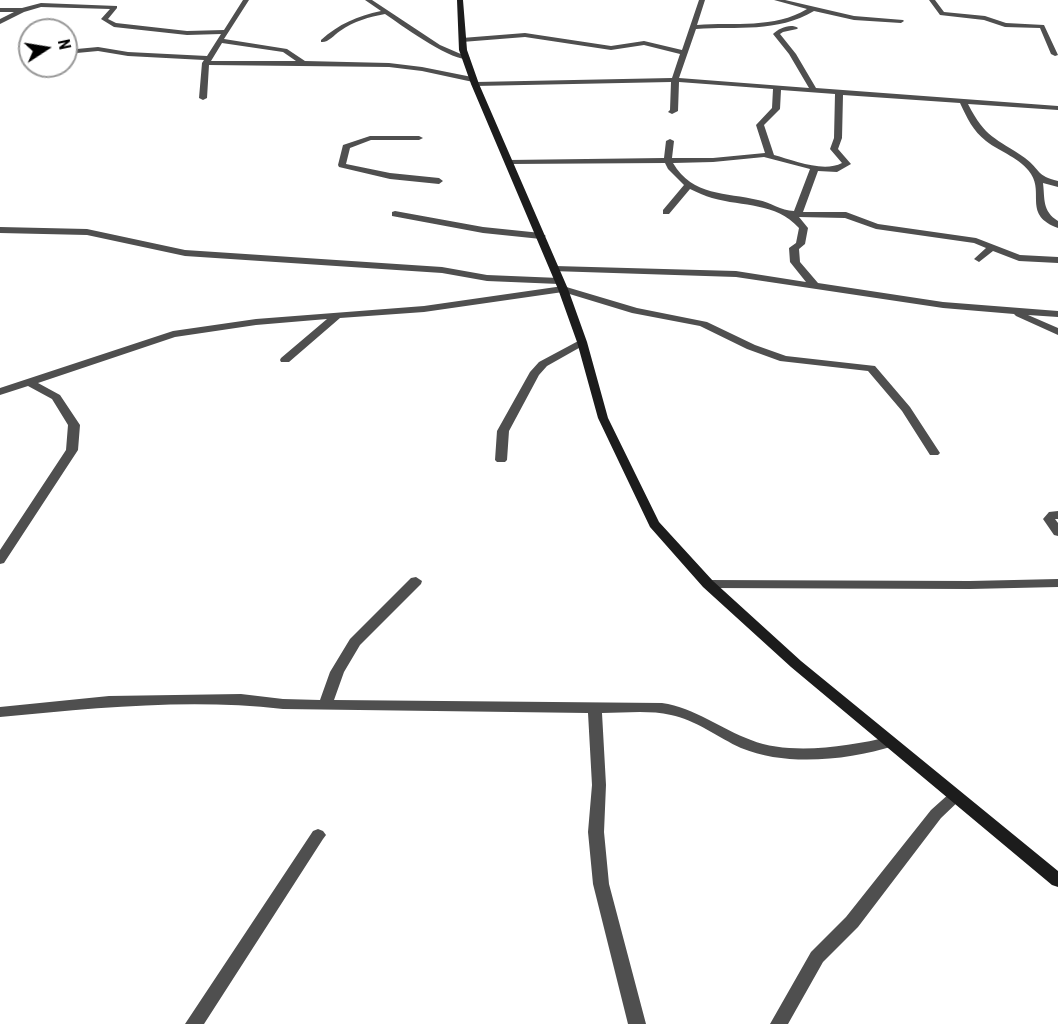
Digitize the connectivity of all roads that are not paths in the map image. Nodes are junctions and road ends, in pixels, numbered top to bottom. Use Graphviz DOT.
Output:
graph roads {
  1 [pos="246,0"];
  2 [pos="368,0"];
  3 [pos="460,0"];
  4 [pos="702,0"];
  5 [pos="777,0"];
  6 [pos="932,0"];
  7 [pos="812,9"];
  8 [pos="0,10"];
  9 [pos="22,10"];
  10 [pos="388,12"];
  11 [pos="901,21"];
  12 [pos="0,22"];
  13 [pos="692,27"];
  14 [pos="795,28"];
  15 [pos="226,32"];
  16 [pos="462,40"];
  17 [pos="221,41"];
  18 [pos="323,41"];
  19 [pos="78,51"];
  20 [pos="684,53"];
  21 [pos="1055,54"];
  22 [pos="466,58"];
  23 [pos="208,60"];
  24 [pos="302,62"];
  25 [pos="675,80"];
  26 [pos="475,82"];
  27 [pos="777,87"];
  28 [pos="814,90"];
  29 [pos="839,92"];
  30 [pos="202,98"];
  31 [pos="963,101"];
  32 [pos="1058,108"];
  33 [pos="672,112"];
  34 [pos="419,138"];
  35 [pos="670,141"];
  36 [pos="770,156"];
  37 [pos="668,160"];
  38 [pos="509,162"];
  39 [pos="815,168"];
  40 [pos="1039,179"];
  41 [pos="439,181"];
  42 [pos="1058,184"];
  43 [pos="689,185"];
  44 [pos="666,212"];
  45 [pos="395,214"];
  46 [pos="795,215"];
  47 [pos="1058,225"];
  48 [pos="0,230"];
  49 [pos="542,236"];
  50 [pos="992,247"];
  51 [pos="979,259"];
  52 [pos="1058,260"];
  53 [pos="559,279"];
  54 [pos="816,288"];
  55 [pos="1010,310"];
  56 [pos="1058,314"];
  57 [pos="338,315"];
  58 [pos="1058,332"];
  59 [pos="582,342"];
  60 [pos="285,360"];
  61 [pos="30,383"];
  62 [pos="0,393"];
  63 [pos="934,453"];
  64 [pos="501,460"];
  65 [pos="1058,515"];
  66 [pos="1058,532"];
  67 [pos="0,560"];
  68 [pos="416,581"];
  69 [pos="1058,582"];
  70 [pos="708,584"];
  71 [pos="325,705"];
  72 [pos="595,708"];
  73 [pos="0,712"];
  74 [pos="889,742"];
  75 [pos="955,797"];
  76 [pos="318,835"];
  77 [pos="1058,880"];
  78 [pos="194,1024"];
  79 [pos="637,1024"];
  80 [pos="779,1024"];
  1 -- 15 [label="street"];
  2 -- 10 [label="street"];
  3 -- 16 [label="main road"];
  4 -- 13 [label="street"];
  5 -- 7 [label="street"];
  6 -- 21 [label="street"];
  7 -- 11 [label="street"];
  7 -- 13 [label="street"];
  8 -- 9 [label="street"];
  9 -- 12 [label="street"];
  9 -- 15 [label="street"];
  10 -- 18 [label="street"];
  10 -- 22 [label="street"];
  13 -- 20 [label="street"];
  14 -- 28 [label="street"];
  15 -- 17 [label="street"];
  16 -- 20 [label="street"];
  16 -- 22 [label="main road"];
  17 -- 23 [label="street"];
  17 -- 24 [label="street"];
  19 -- 23 [label="street"];
  20 -- 25 [label="street"];
  22 -- 26 [label="main road"];
  23 -- 24 [label="street"];
  23 -- 30 [label="street"];
  24 -- 26 [label="street"];
  25 -- 26 [label="street"];
  25 -- 27 [label="street"];
  25 -- 33 [label="street"];
  26 -- 38 [label="main road"];
  27 -- 28 [label="street"];
  27 -- 36 [label="street"];
  28 -- 29 [label="street"];
  29 -- 31 [label="street"];
  29 -- 39 [label="street"];
  31 -- 32 [label="street"];
  31 -- 40 [label="street"];
  34 -- 41 [label="street"];
  35 -- 37 [label="street"];
  36 -- 37 [label="street"];
  36 -- 39 [label="street"];
  37 -- 38 [label="street"];
  37 -- 43 [label="street"];
  38 -- 49 [label="main road"];
  39 -- 46 [label="street"];
  40 -- 42 [label="street"];
  40 -- 47 [label="street"];
  43 -- 44 [label="street"];
  43 -- 46 [label="street"];
  45 -- 49 [label="street"];
  46 -- 50 [label="street"];
  46 -- 54 [label="street"];
  48 -- 53 [label="street"];
  49 -- 53 [label="main road"];
  50 -- 51 [label="street"];
  50 -- 52 [label="street"];
  53 -- 54 [label="street"];
  53 -- 57 [label="street"];
  53 -- 59 [label="main road"];
  53 -- 63 [label="street"];
  54 -- 55 [label="street"];
  55 -- 56 [label="street"];
  55 -- 58 [label="street"];
  57 -- 60 [label="street"];
  57 -- 61 [label="street"];
  59 -- 64 [label="street"];
  59 -- 70 [label="main road"];
  61 -- 62 [label="street"];
  61 -- 67 [label="street"];
  65 -- 66 [label="street"];
  68 -- 71 [label="street"];
  69 -- 70 [label="street"];
  70 -- 74 [label="main road"];
  71 -- 72 [label="street"];
  71 -- 73 [label="street"];
  72 -- 74 [label="street"];
  72 -- 79 [label="street"];
  74 -- 75 [label="main road"];
  75 -- 77 [label="main road"];
  75 -- 80 [label="street"];
  76 -- 78 [label="street"];
}
